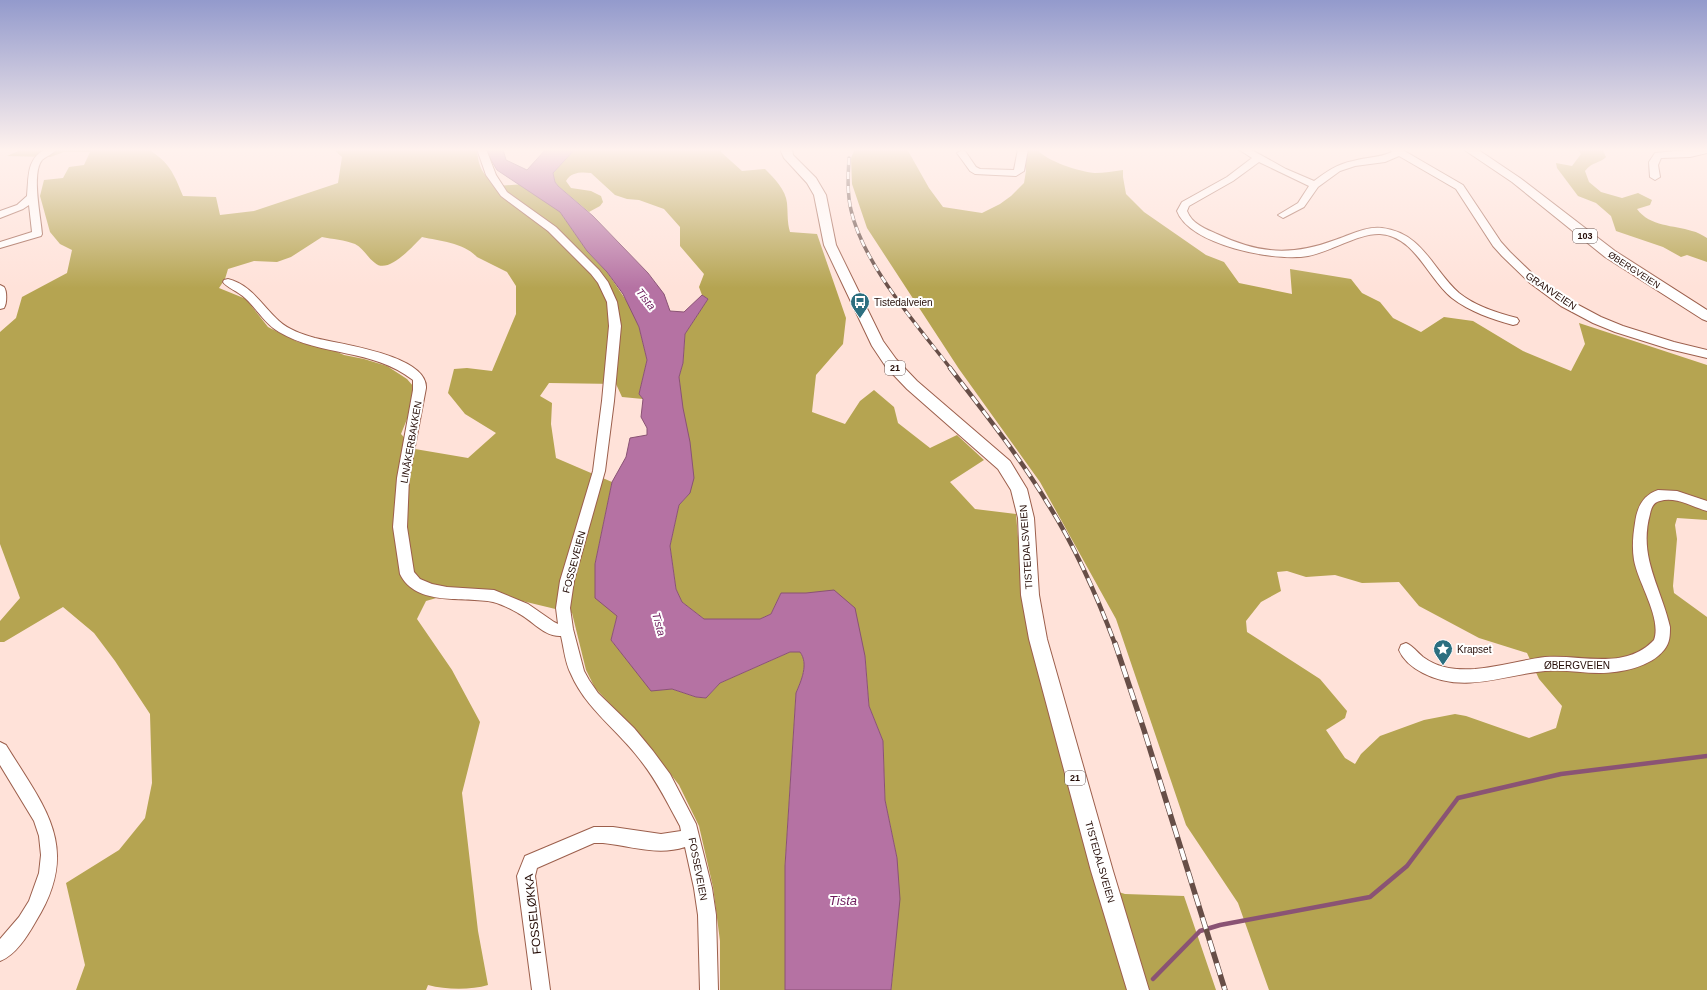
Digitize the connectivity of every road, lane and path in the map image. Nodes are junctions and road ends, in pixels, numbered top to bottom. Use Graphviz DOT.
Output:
graph roads {
  1 [pos="506,195"];
  2 [pos="820,195"];
  3 [pos="1202,195"];
  4 [pos="1308,195"];
  5 [pos="1465,195"];
  6 [pos="1535,195"];
  7 [pos="32,197"];
  8 [pos="0,215"];
  9 [pos="1283,215"];
  10 [pos="0,245"];
  11 [pos="228,282"];
  12 [pos="0,290"];
  13 [pos="0,305"];
  14 [pos="1707,316"];
  15 [pos="1513,320"];
  16 [pos="1707,354"];
  17 [pos="1707,506"];
  18 [pos="566,629"];
  19 [pos="1406,650"];
  20 [pos="0,750"];
  21 [pos="692,836"];
  22 [pos="0,952"];
  23 [pos="542,990"];
  24 [pos="709,990"];
  25 [pos="1138,990"];
  1 -- 18 [label="street, FOSSEVEIEN"];
  2 -- 25 [label="main road, TISTEDALSVEIEN / 21"];
  3 -- 15 [label="street"];
  4 -- 9 [label="street"];
  5 -- 16 [label="street, GRANVEIEN"];
  6 -- 14 [label="main road, ØBERGVEIEN / 103"];
  7 -- 8 [label="street"];
  7 -- 10 [label="street"];
  11 -- 18 [label="street, LINÅKERBAKKEN"];
  12 -- 13 [label="street"];
  17 -- 19 [label="street, ØBERGVEIEN"];
  18 -- 21 [label="street, FOSSEVEIEN"];
  20 -- 22 [label="street"];
  21 -- 23 [label="street, FOSSELØKKA"];
  21 -- 24 [label="street, FOSSEVEIEN"];
}
